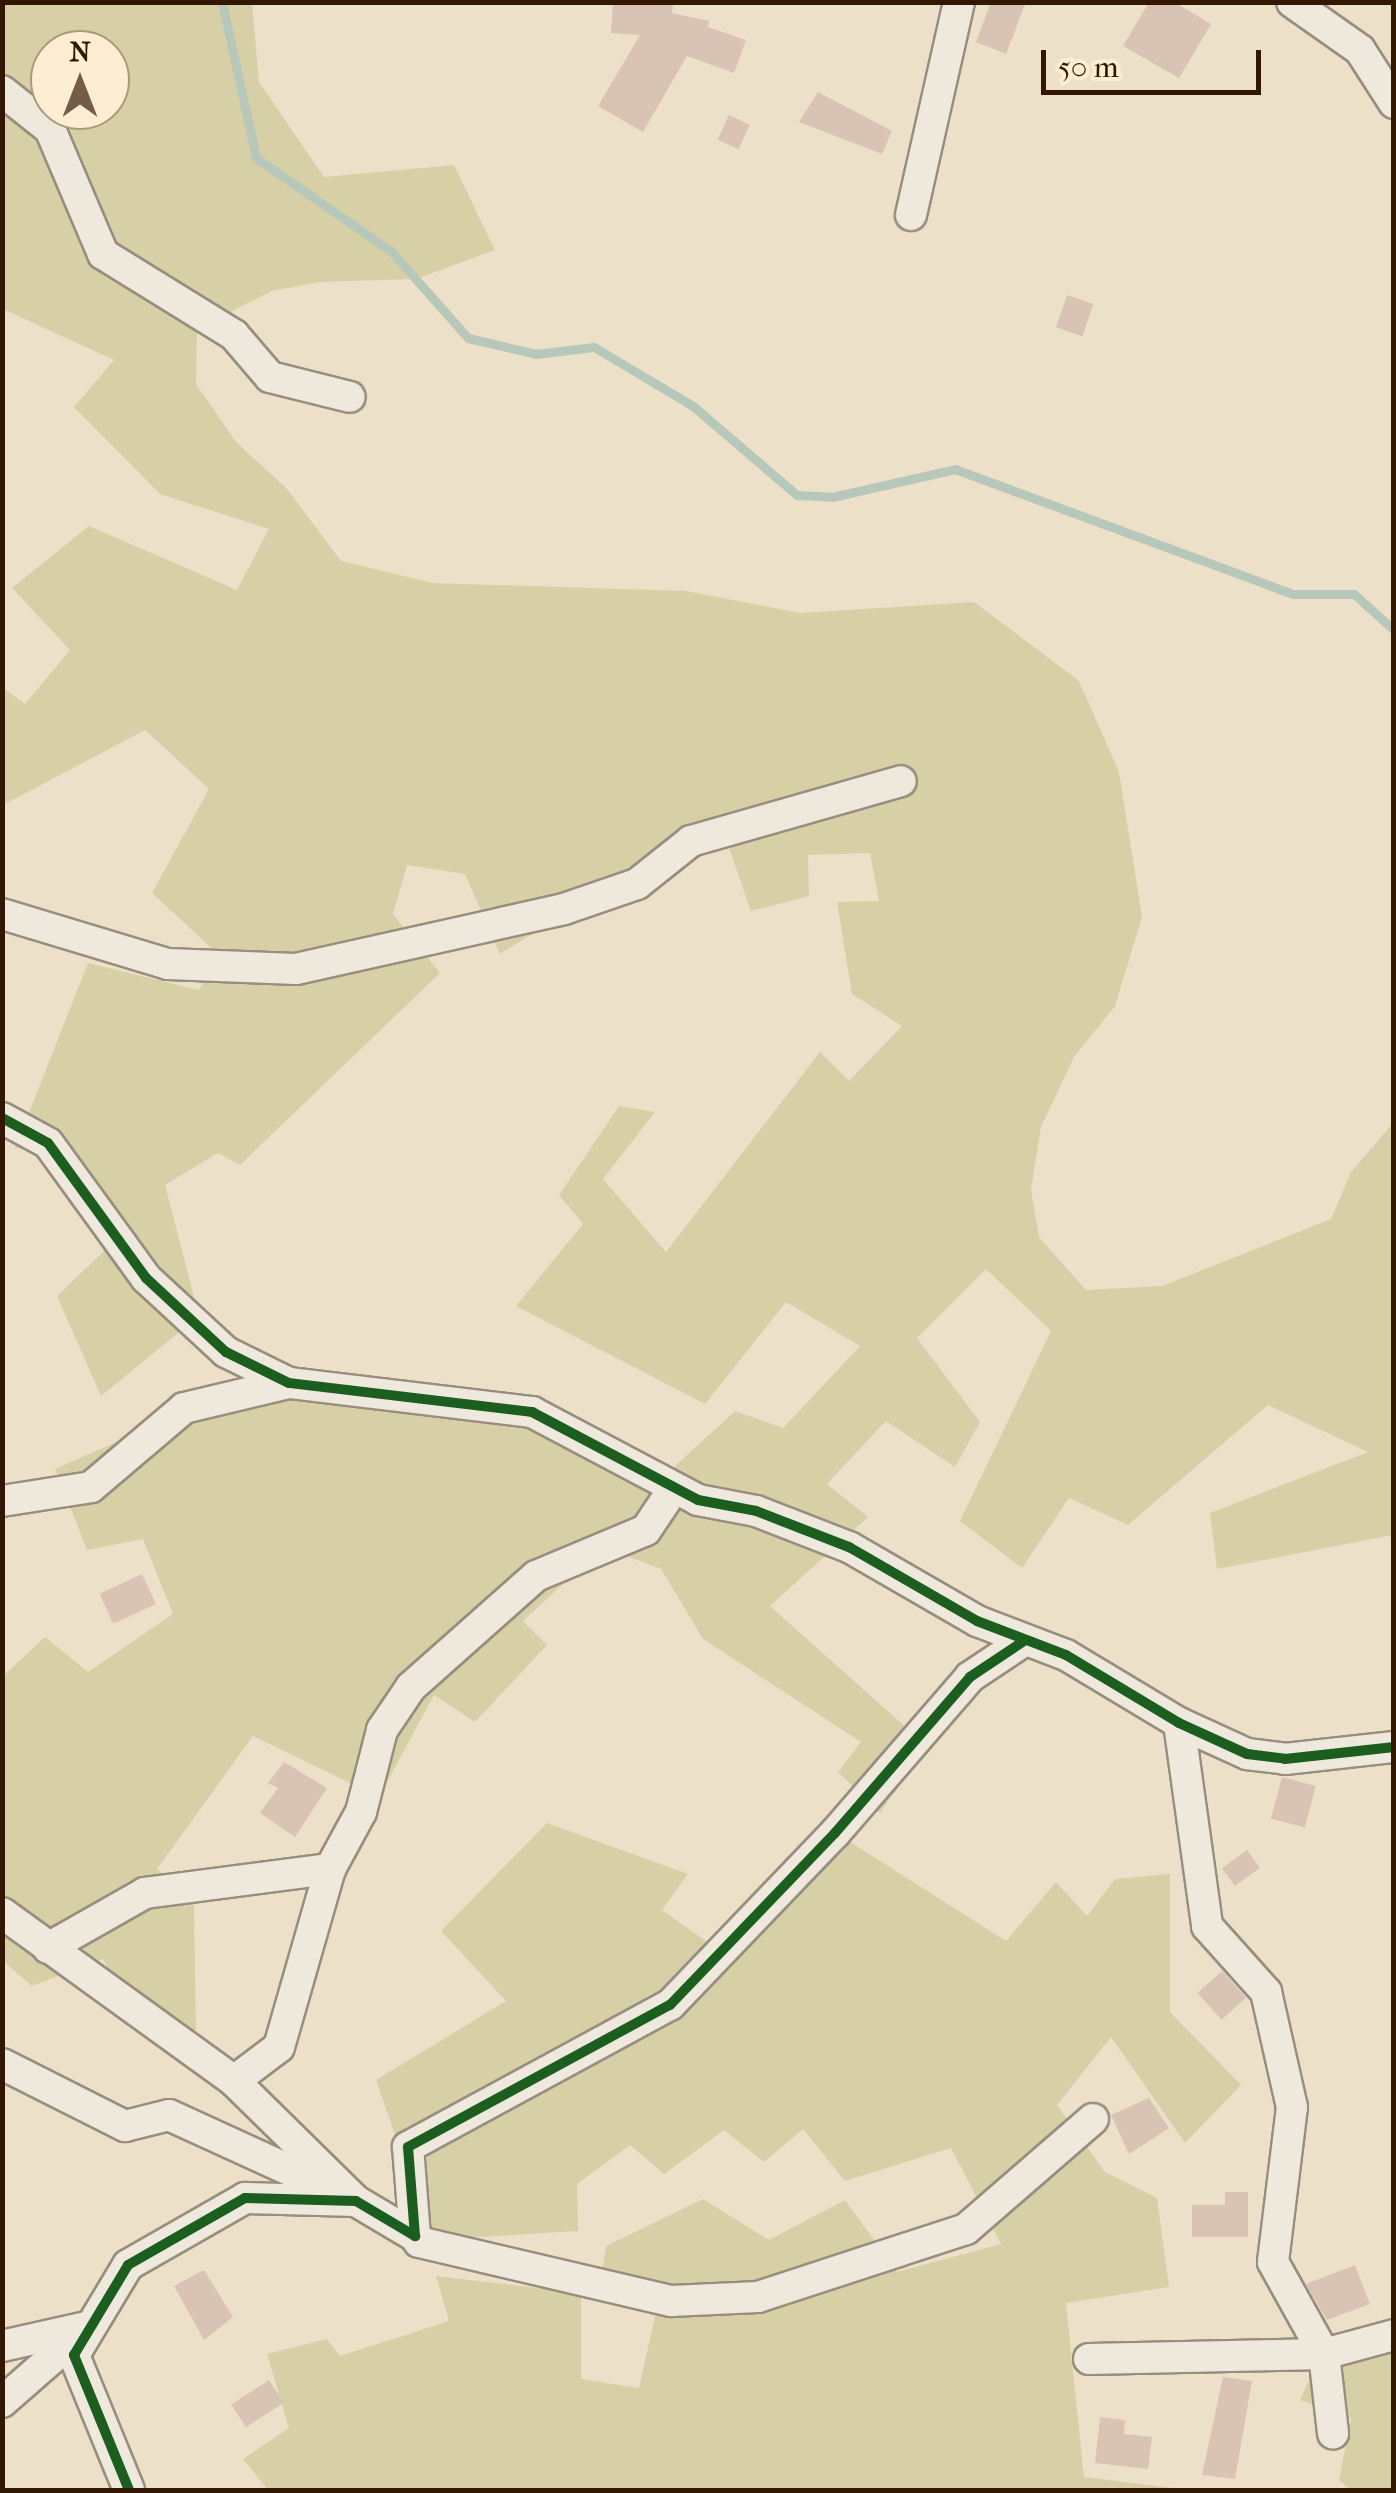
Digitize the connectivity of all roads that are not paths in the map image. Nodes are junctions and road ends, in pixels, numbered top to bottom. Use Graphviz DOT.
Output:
graph roads {
  1 [pos="959,2"];
  2 [pos="1292,2"];
  3 [pos="2,90"];
  4 [pos="1394,103"];
  5 [pos="911,215"];
  6 [pos="350,398"];
  7 [pos="901,781"];
  8 [pos="2,914"];
  9 [pos="2,1118"];
  10 [pos="290,1383"];
  11 [pos="674,1488"];
  12 [pos="2,1501"];
  13 [pos="1024,1641"];
  14 [pos="1179,1723"];
  15 [pos="1394,1747"];
  16 [pos="330,1869"];
  17 [pos="3,1918"];
  18 [pos="48,1948"];
  19 [pos="2,2064"];
  20 [pos="234,2081"];
  21 [pos="1093,2119"];
  22 [pos="356,2201"];
  23 [pos="414,2236"];
  24 [pos="88,2326"];
  25 [pos="1394,2335"];
  26 [pos="2,2346"];
  27 [pos="1324,2354"];
  28 [pos="1089,2359"];
  29 [pos="2,2402"];
  30 [pos="1333,2433"];
  31 [pos="130,2490"];
  1 -- 5 [label="street"];
  2 -- 4 [label="street"];
  3 -- 6 [label="street"];
  7 -- 8 [label="street"];
  9 -- 10 [label="street"];
  10 -- 11 [label="street"];
  10 -- 12 [label="street"];
  11 -- 13 [label="street"];
  11 -- 16 [label="street"];
  13 -- 14 [label="street"];
  13 -- 23 [label="street"];
  14 -- 15 [label="street"];
  14 -- 27 [label="street"];
  16 -- 18 [label="street"];
  16 -- 20 [label="street"];
  17 -- 18 [label="street"];
  18 -- 20 [label="street"];
  19 -- 22 [label="street"];
  20 -- 22 [label="street"];
  21 -- 23 [label="street"];
  22 -- 23 [label="street"];
  22 -- 24 [label="street"];
  24 -- 26 [label="street"];
  24 -- 29 [label="street"];
  24 -- 31 [label="street"];
  25 -- 27 [label="street"];
  27 -- 28 [label="street"];
  27 -- 30 [label="street"];
}
